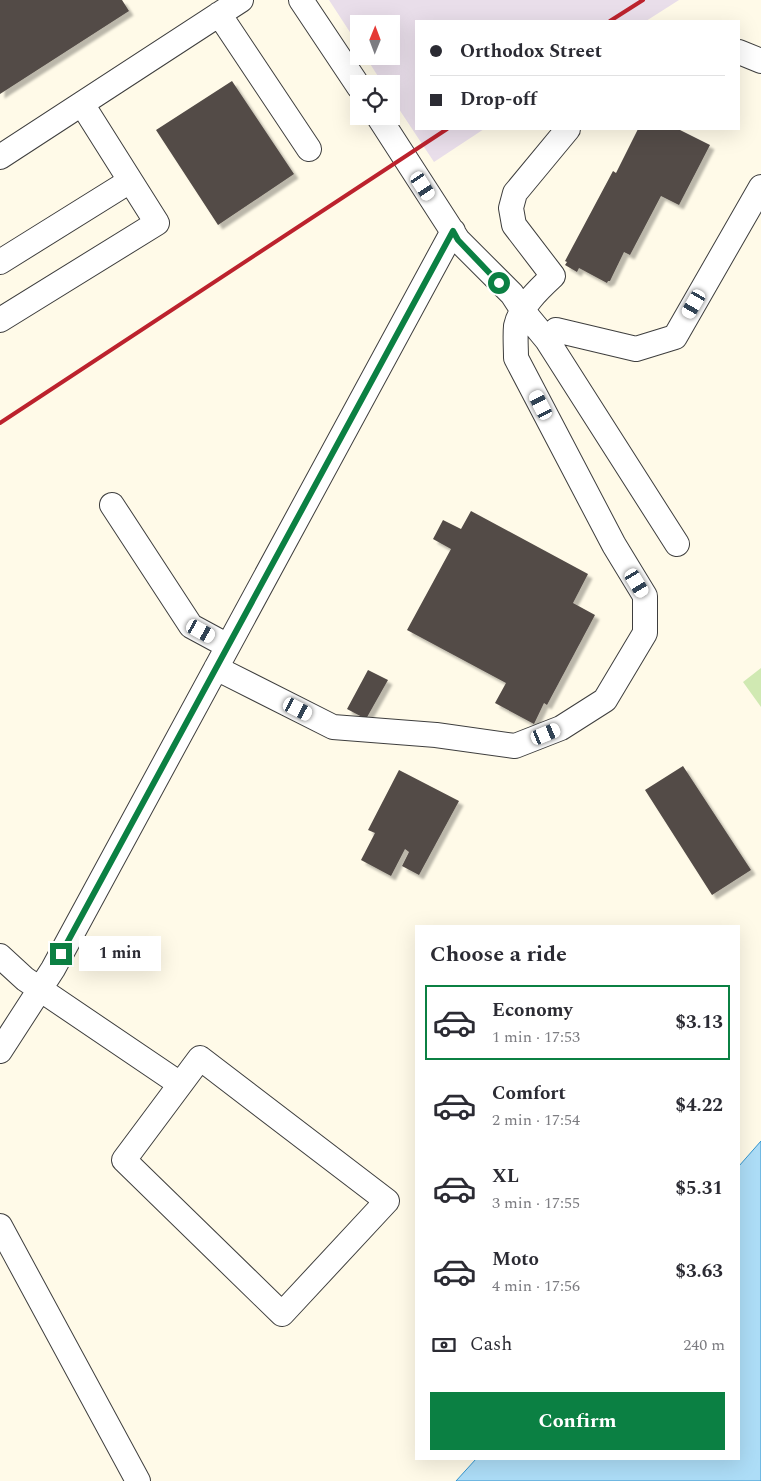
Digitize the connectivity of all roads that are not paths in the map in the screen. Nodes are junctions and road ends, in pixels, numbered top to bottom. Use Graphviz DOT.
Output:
graph roads {
  1 [pos="241,0"];
  2 [pos="301,0"];
  3 [pos="219,14"];
  4 [pos="740,52"];
  5 [pos="761,61"];
  6 [pos="351,75"];
  7 [pos="82,104"];
  8 [pos="384,125"];
  9 [pos="567,130"];
  10 [pos="309,149"];
  11 [pos="0,157"];
  12 [pos="130,181"];
  13 [pos="761,187"];
  14 [pos="453,231"];
  15 [pos="0,262"];
  16 [pos="523,311"];
  17 [pos="0,320"];
  18 [pos="547,340"];
  19 [pos="112,505"];
  20 [pos="677,544"];
  21 [pos="228,646"];
  22 [pos="216,668"];
  23 [pos="0,956"];
  24 [pos="40,989"];
  25 [pos="0,1051"];
  26 [pos="180,1084"];
  27 [pos="0,1226"];
  28 [pos="138,1481"];
  1 -- 3 [label="street"];
  2 -- 6 [label="street"];
  3 -- 7 [label="street"];
  3 -- 10 [label="street"];
  4 -- 5 [label="street"];
  7 -- 11 [label="street"];
  7 -- 12 [label="street"];
  8 -- 14 [label="street"];
  9 -- 16 [label="street"];
  12 -- 15 [label="street"];
  12 -- 17 [label="street"];
  13 -- 18 [label="street"];
  14 -- 16 [label="street"];
  14 -- 21 [label="street"];
  16 -- 18 [label="street"];
  16 -- 22 [label="street"];
  18 -- 20 [label="street"];
  19 -- 21 [label="street"];
  21 -- 22 [label="street"];
  22 -- 24 [label="street"];
  23 -- 24 [label="street"];
  24 -- 25 [label="street"];
  24 -- 26 [label="street"];
  26 -- 26 [label="street"];
  27 -- 28 [label="street"];
}
